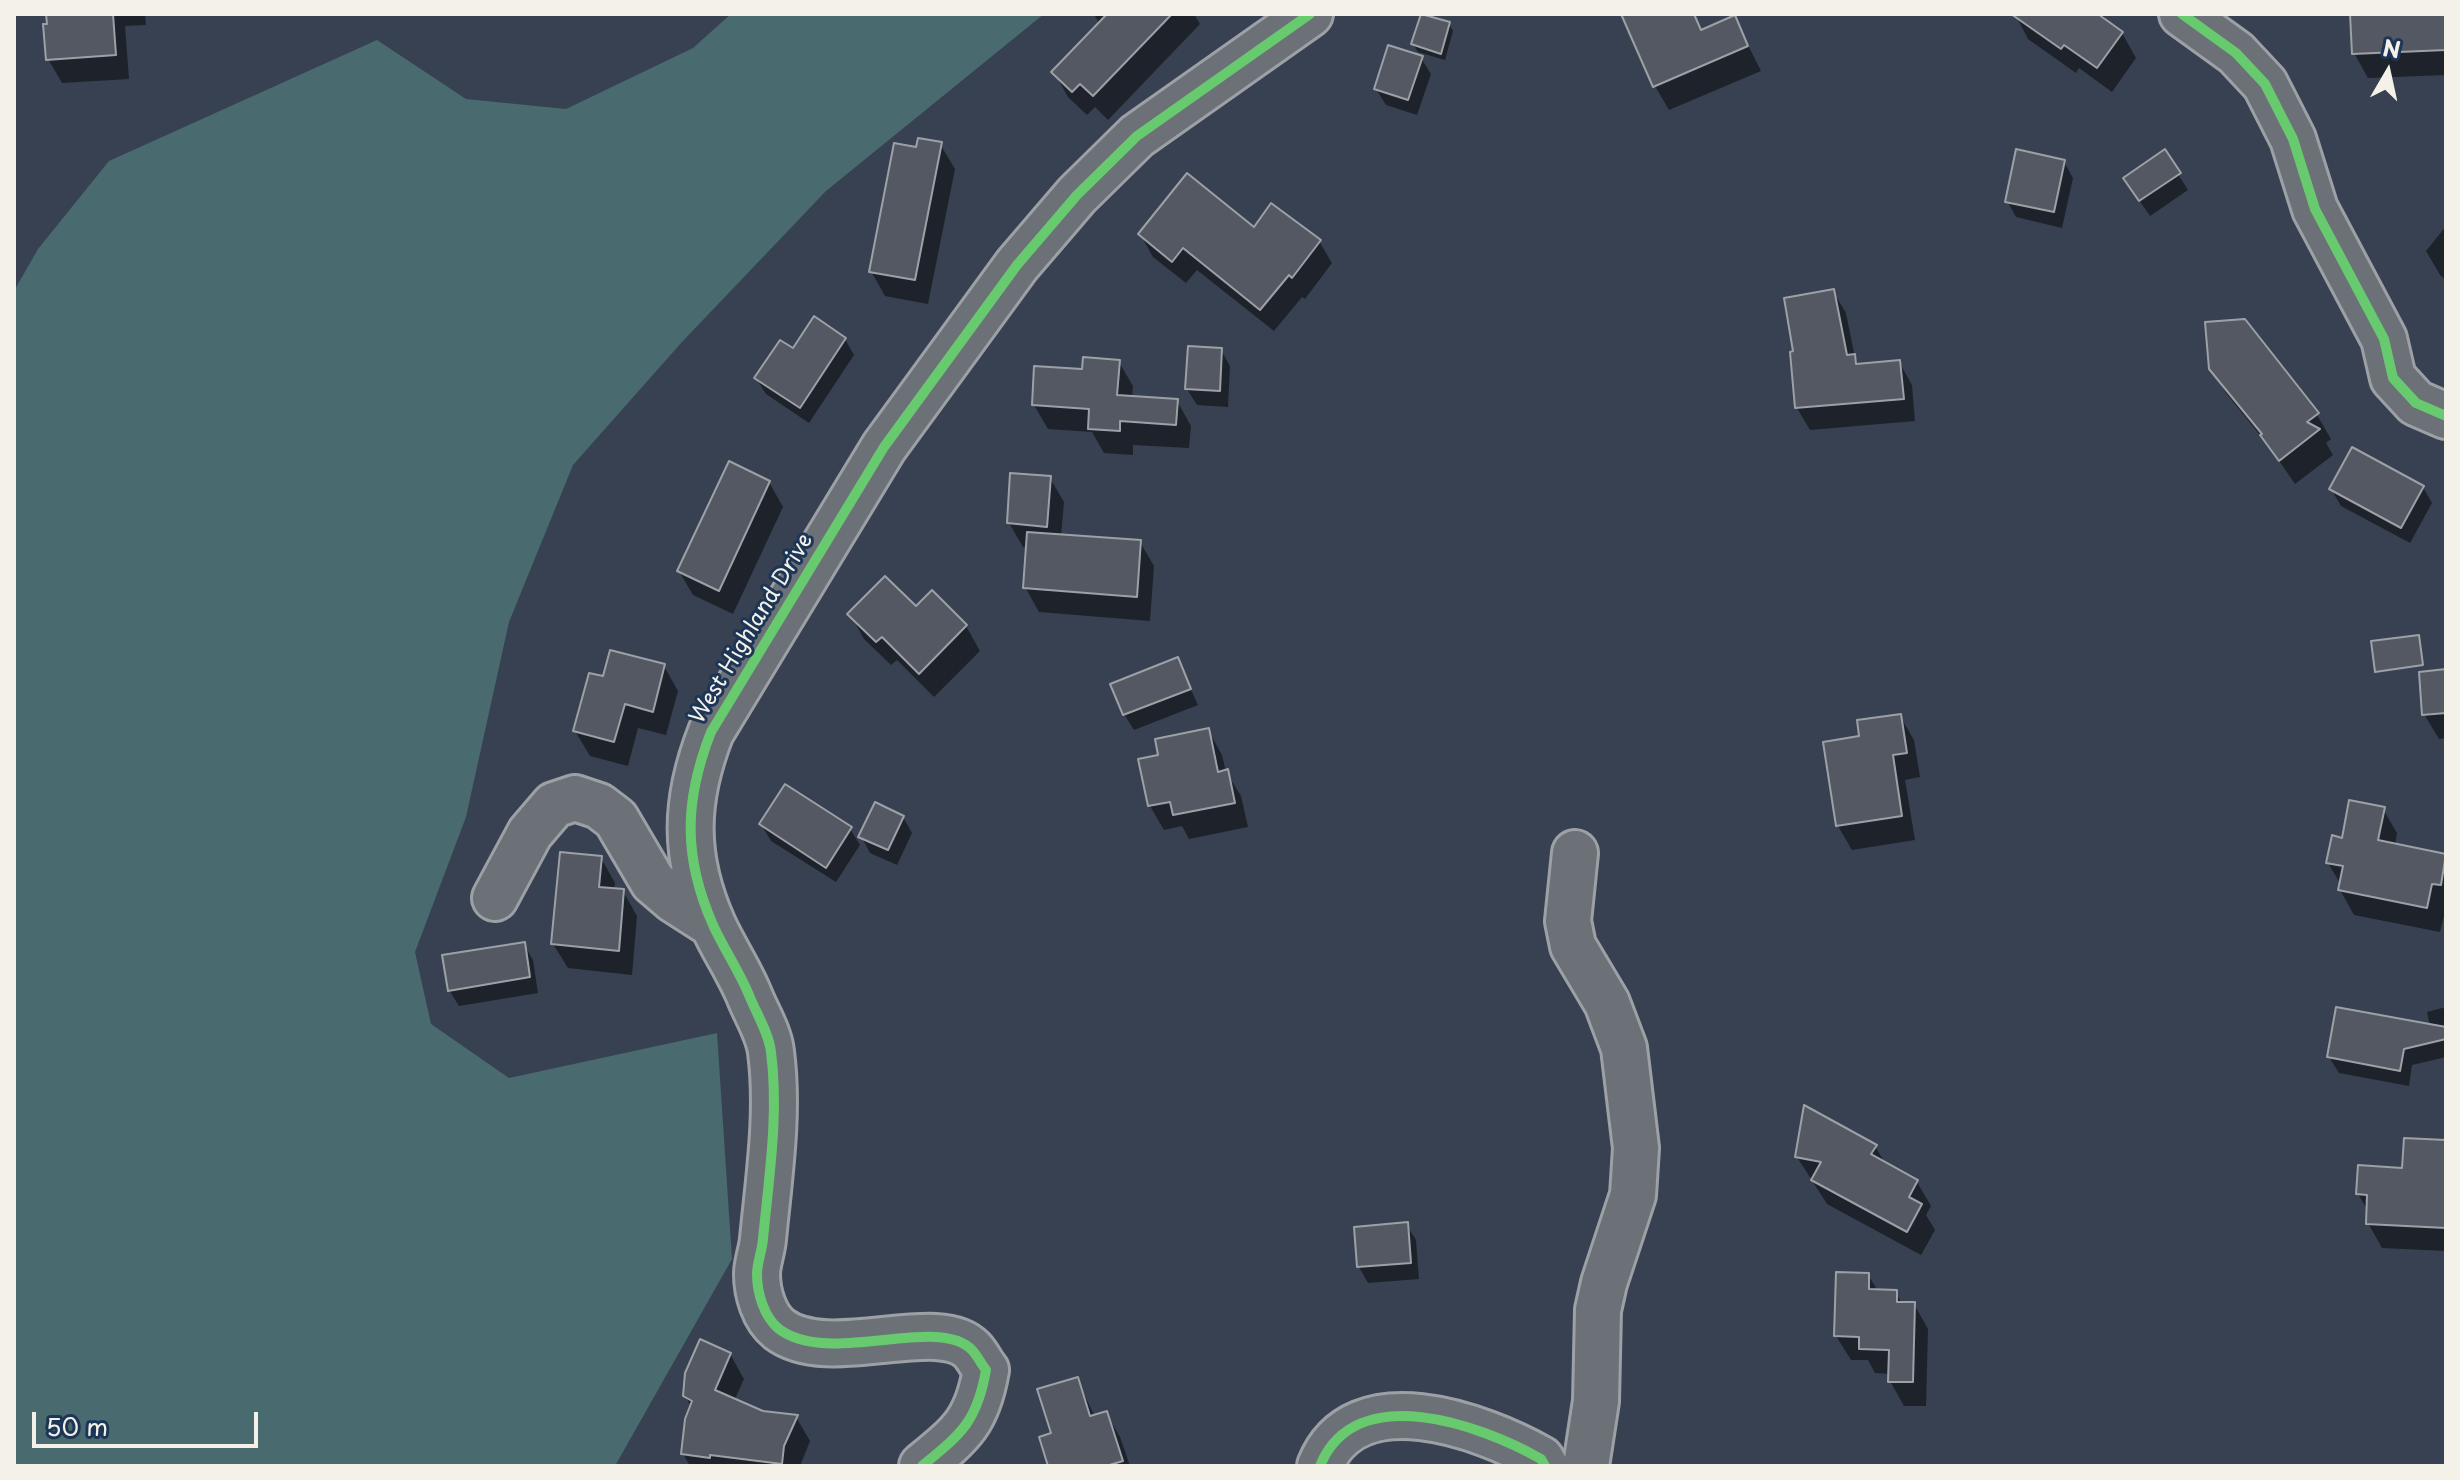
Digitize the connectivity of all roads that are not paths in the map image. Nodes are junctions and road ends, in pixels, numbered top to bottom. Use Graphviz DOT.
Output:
graph roads {
  1 [pos="1310,14"];
  2 [pos="2182,14"];
  3 [pos="2446,416"];
  4 [pos="1575,853"];
  5 [pos="495,898"];
  6 [pos="713,925"];
  7 [pos="922,1466"];
  8 [pos="1320,1466"];
  9 [pos="1545,1466"];
  10 [pos="1586,1466"];
  1 -- 6 [label="street, West Highland Drive"];
  2 -- 3 [label="street"];
  4 -- 10 [label="street"];
  5 -- 6 [label="street"];
  6 -- 7 [label="street, West Highland Drive"];
  8 -- 9 [label="street"];
}
